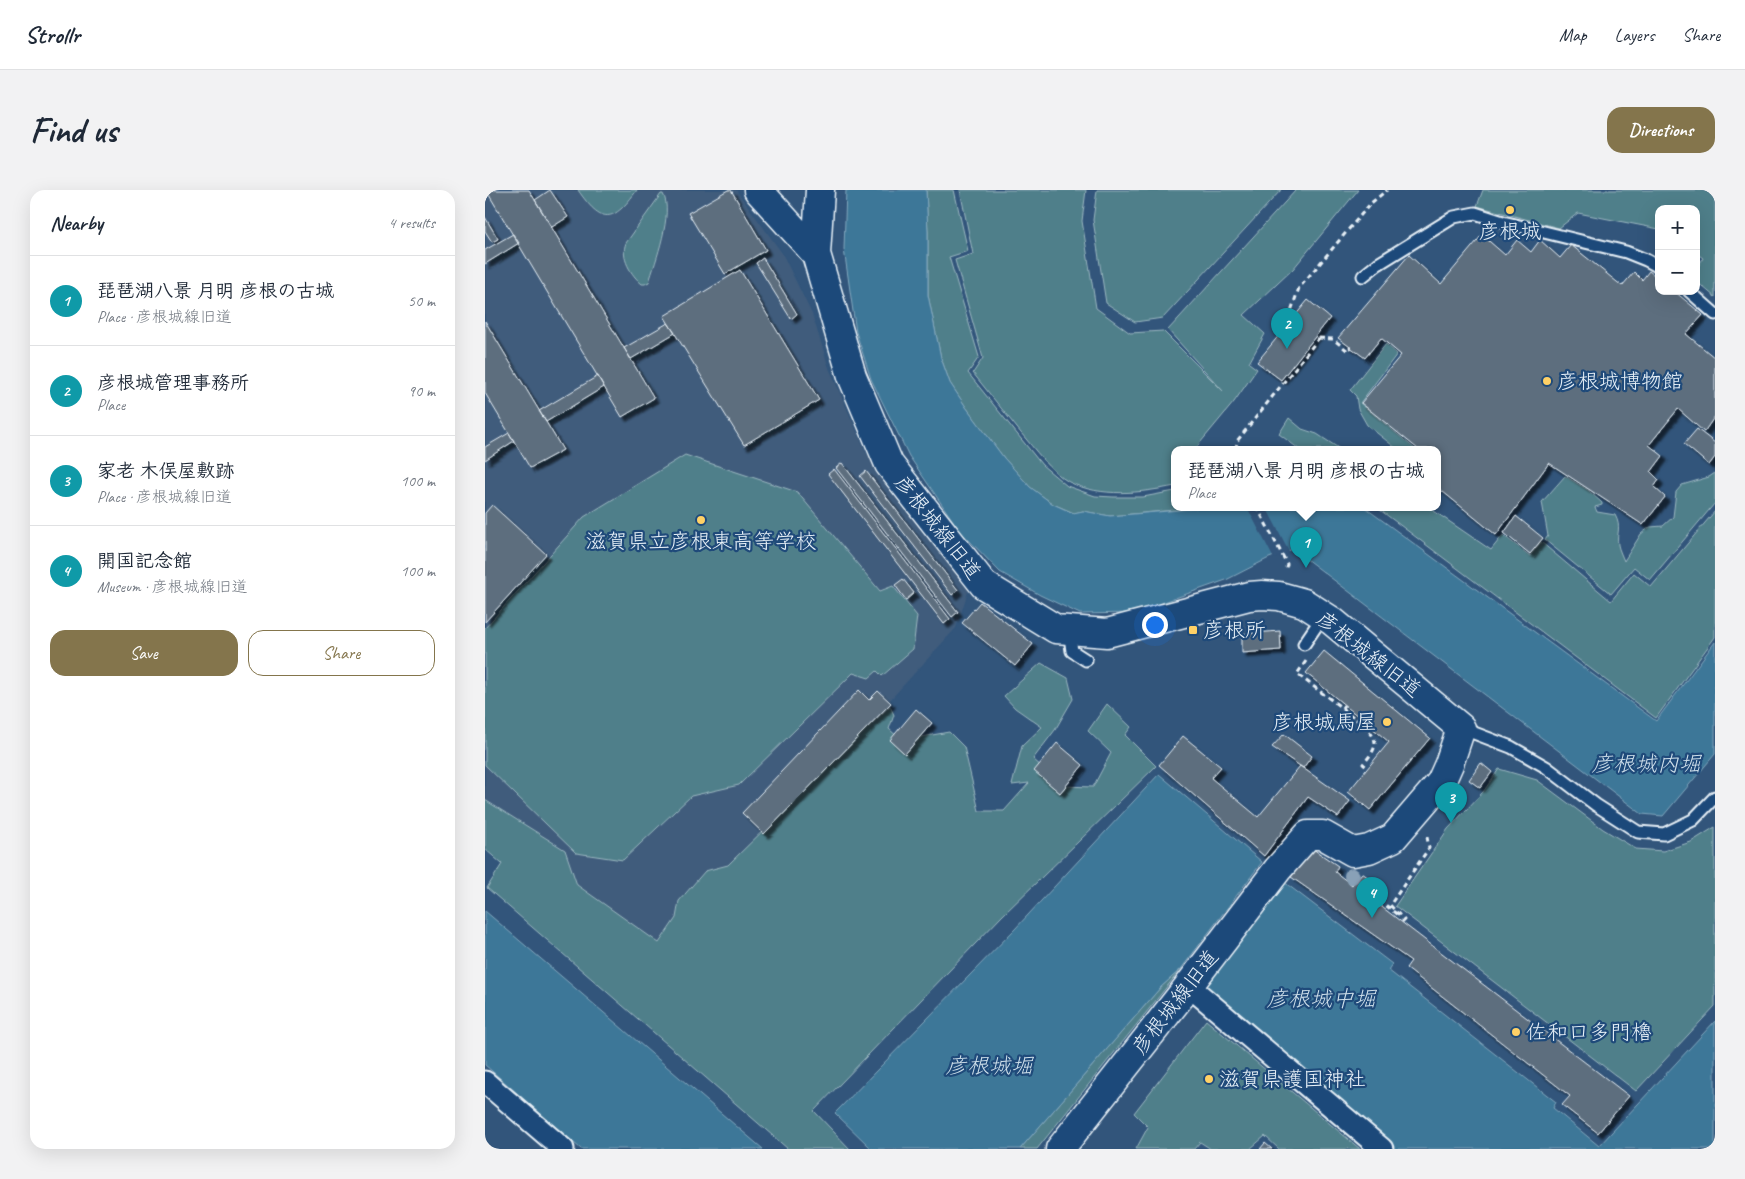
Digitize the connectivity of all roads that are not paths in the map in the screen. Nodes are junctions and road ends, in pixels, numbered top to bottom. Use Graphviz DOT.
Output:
graph roads {
  1 [pos="758,190"];
  2 [pos="820,190"];
  3 [pos="816,254"];
  4 [pos="1655,265"];
  5 [pos="1363,276"];
  6 [pos="1694,295"];
  7 [pos="1715,314"];
  8 [pos="1323,616"];
  9 [pos="1069,630"];
  10 [pos="1304,644"];
  11 [pos="1086,660"];
  12 [pos="1461,728"];
  13 [pos="1715,797"];
  14 [pos="1189,986"];
  15 [pos="485,1082"];
  16 [pos="563,1149"];
  17 [pos="1060,1149"];
  18 [pos="1382,1149"];
  1 -- 3 [label="street"];
  2 -- 3 [label="street, 彦根城線旧道"];
  3 -- 9 [label="street, 彦根城線旧道"];
  4 -- 5 [label="lane"];
  6 -- 7 [label="lane"];
  8 -- 9 [label="street, 彦根城線旧道"];
  8 -- 10 [label="lane"];
  8 -- 12 [label="street, 彦根城線旧道"];
  9 -- 11 [label="lane"];
  12 -- 13 [label="lane"];
  12 -- 14 [label="street, 彦根城線旧道"];
  14 -- 17 [label="street, 彦根城線旧道"];
  14 -- 18 [label="street"];
  15 -- 16 [label="street"];
}
